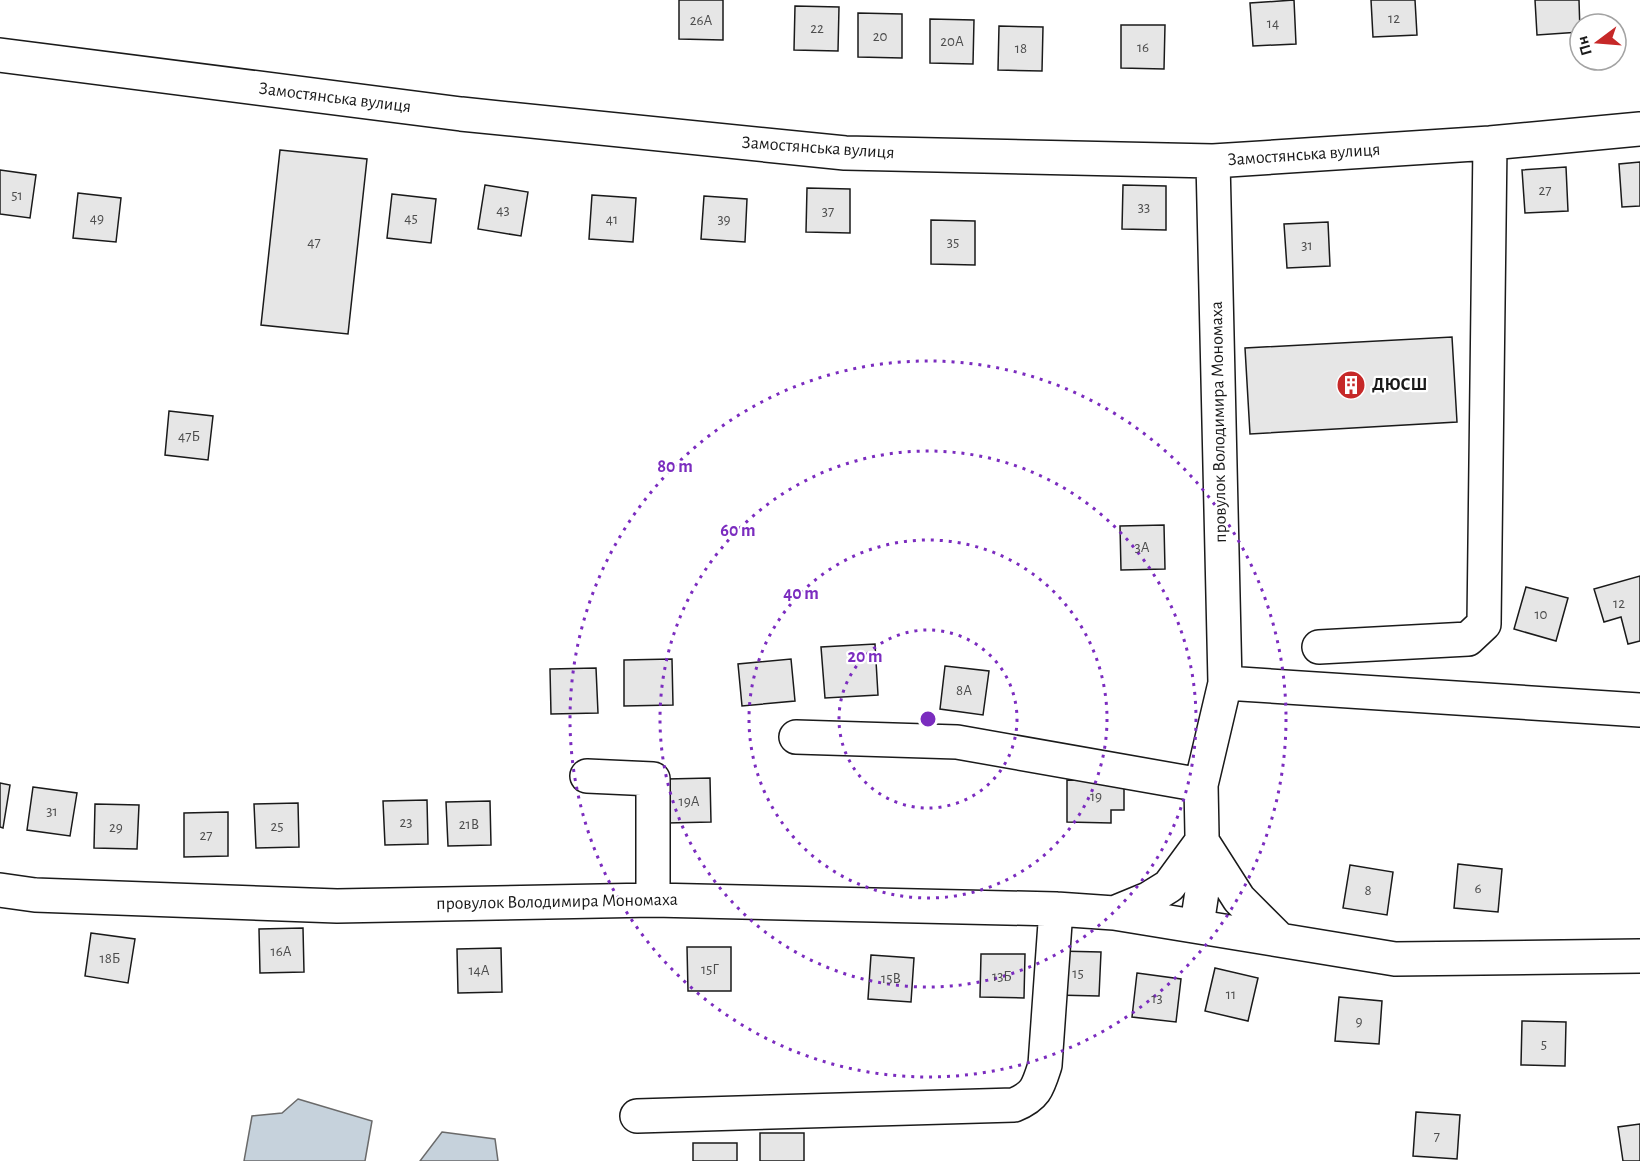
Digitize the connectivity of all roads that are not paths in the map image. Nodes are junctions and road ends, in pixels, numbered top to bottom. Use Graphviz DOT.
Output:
graph roads {
  1 [pos="0,55"];
  2 [pos="1640,129"];
  3 [pos="1490,143"];
  4 [pos="1214,161"];
  5 [pos="1319,647"];
  6 [pos="1225,683"];
  7 [pos="1640,710"];
  8 [pos="796,737"];
  9 [pos="587,776"];
  10 [pos="1201,785"];
  11 [pos="1202,841"];
  12 [pos="0,890"];
  13 [pos="654,900"];
  14 [pos="1056,909"];
  15 [pos="1114,913"];
  16 [pos="1197,925"];
  17 [pos="1279,939"];
  18 [pos="1640,956"];
  19 [pos="638,1116"];
  1 -- 4 [label="street, Замостянська вулиця"];
  2 -- 3 [label="street, Замостянська вулиця"];
  3 -- 4 [label="street, Замостянська вулиця"];
  3 -- 5 [label="street"];
  4 -- 6 [label="street, провулок Володимира Мономаха"];
  6 -- 7 [label="street"];
  6 -- 10 [label="street, провулок Володимира Мономаха"];
  8 -- 10 [label="street"];
  9 -- 13 [label="street"];
  10 -- 11 [label="street, провулок Володимира Мономаха"];
  11 -- 15 [label="street, провулок Володимира Мономаха"];
  11 -- 16 [label="street, провулок Володимира Мономаха"];
  11 -- 17 [label="street"];
  12 -- 13 [label="street, провулок Володимира Мономаха"];
  13 -- 14 [label="street, провулок Володимира Мономаха"];
  14 -- 15 [label="street, провулок Володимира Мономаха"];
  14 -- 19 [label="street"];
  15 -- 16 [label="street, провулок Володимира Мономаха"];
  16 -- 17 [label="street, провулок Володимира Мономаха"];
  17 -- 18 [label="street, провулок Володимира Мономаха"];
}
